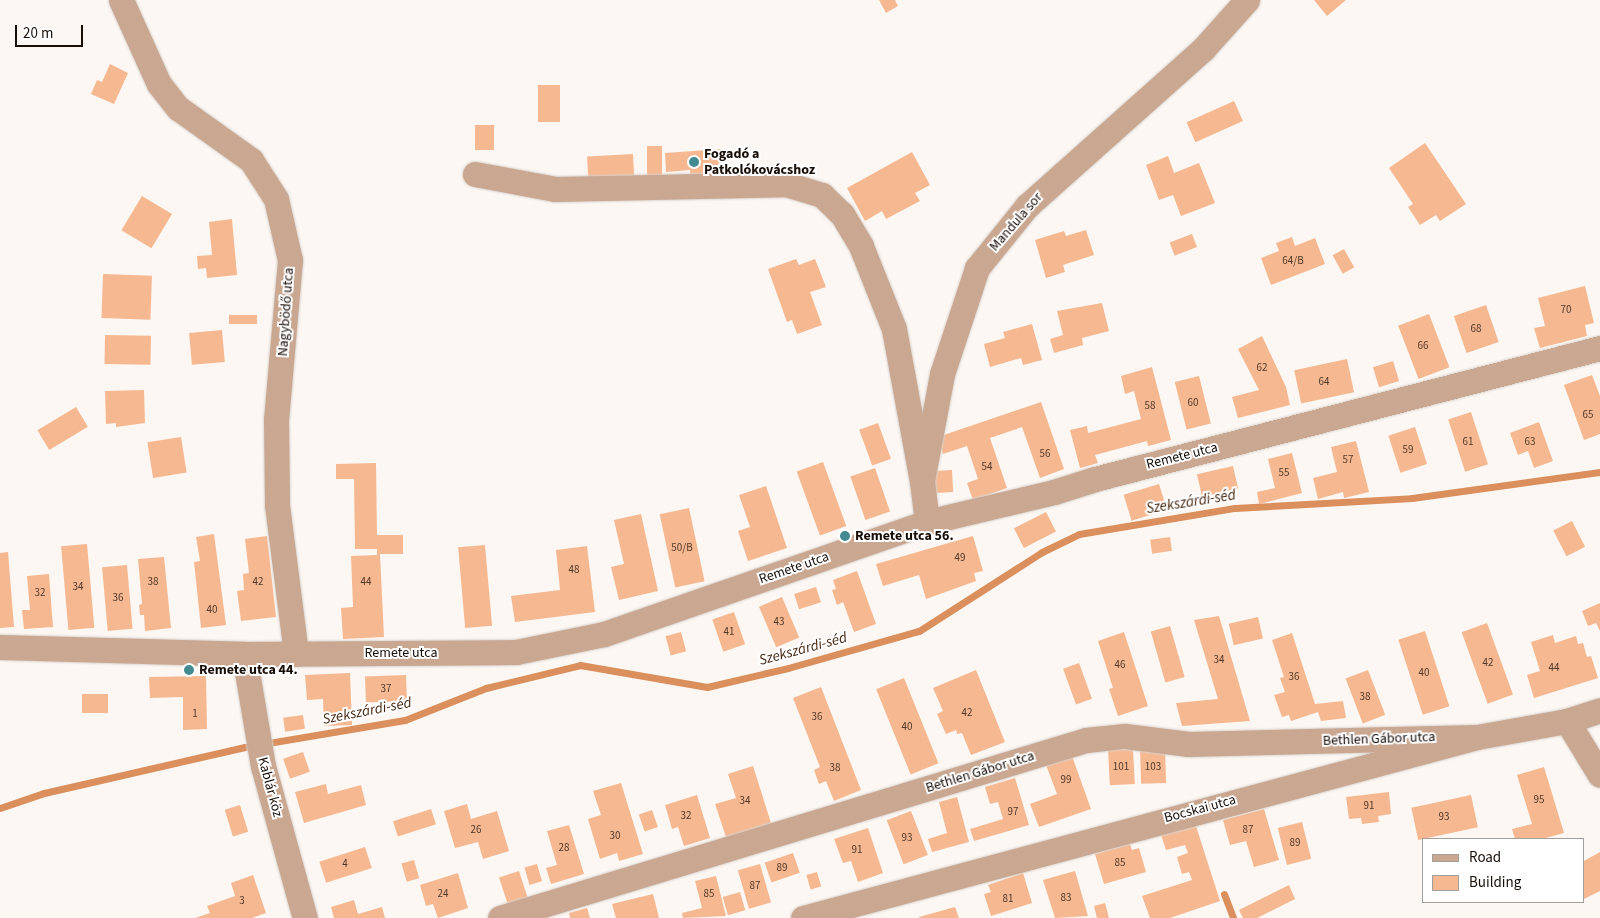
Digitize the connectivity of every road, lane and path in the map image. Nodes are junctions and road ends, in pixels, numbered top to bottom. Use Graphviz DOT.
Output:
graph roads {
  1 [pos="121,0"];
  2 [pos="1247,0"];
  3 [pos="475,174"];
  4 [pos="1600,348"];
  5 [pos="922,481"];
  6 [pos="927,522"];
  7 [pos="0,647"];
  8 [pos="244,654"];
  9 [pos="296,654"];
  10 [pos="1600,710"];
  11 [pos="1567,722"];
  12 [pos="1477,737"];
  13 [pos="1600,774"];
  14 [pos="306,918"];
  15 [pos="500,918"];
  16 [pos="803,918"];
  1 -- 9 [label="street, Nagybödő utca"];
  2 -- 5 [label="street, Mandula sor"];
  3 -- 5 [label="street"];
  4 -- 6 [label="street, Remete utca"];
  5 -- 6 [label="street, Mandula sor"];
  6 -- 9 [label="street, Remete utca"];
  7 -- 8 [label="street, Remete utca"];
  8 -- 9 [label="street, Remete utca"];
  8 -- 14 [label="street, Kablár köz"];
  10 -- 11 [label="street, Bocskai utca"];
  11 -- 12 [label="street, Bocskai utca"];
  11 -- 13 [label="street"];
  12 -- 15 [label="street, Bethlen Gábor utca"];
  12 -- 16 [label="street, Bocskai utca"];
}
